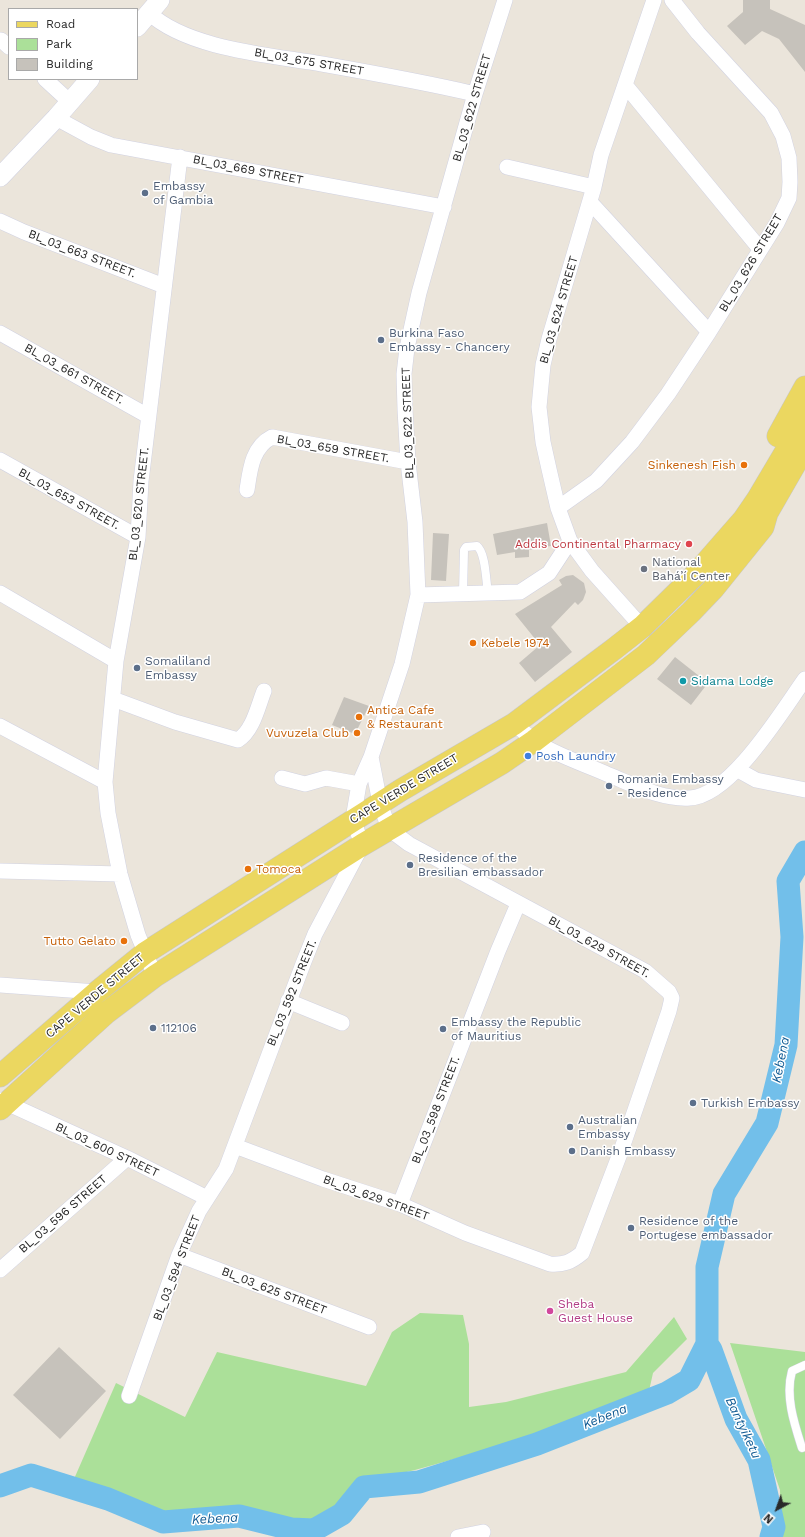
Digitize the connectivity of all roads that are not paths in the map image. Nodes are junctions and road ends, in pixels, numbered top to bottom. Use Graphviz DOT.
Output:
graph roads {
  1 [pos="505,0"];
  2 [pos="654,0"];
  3 [pos="672,0"];
  4 [pos="149,13"];
  5 [pos="46,80"];
  6 [pos="89,80"];
  7 [pos="626,86"];
  8 [pos="475,94"];
  9 [pos="70,102"];
  10 [pos="56,118"];
  11 [pos="180,156"];
  12 [pos="507,167"];
  13 [pos="0,177"];
  14 [pos="594,187"];
  15 [pos="590,202"];
  16 [pos="444,208"];
  17 [pos="0,221"];
  18 [pos="760,249"];
  19 [pos="164,286"];
  20 [pos="709,332"];
  21 [pos="0,333"];
  22 [pos="805,386"];
  23 [pos="148,416"];
  24 [pos="805,419"];
  25 [pos="0,460"];
  26 [pos="408,462"];
  27 [pos="795,464"];
  28 [pos="246,490"];
  29 [pos="558,508"];
  30 [pos="737,526"];
  31 [pos="763,527"];
  32 [pos="138,537"];
  33 [pos="570,541"];
  34 [pos="0,593"];
  35 [pos="463,594"];
  36 [pos="488,594"];
  37 [pos="418,595"];
  38 [pos="642,627"];
  39 [pos="116,661"];
  40 [pos="805,679"];
  41 [pos="264,691"];
  42 [pos="113,699"];
  43 [pos="514,724"];
  44 [pos="0,726"];
  45 [pos="534,741"];
  46 [pos="371,757"];
  47 [pos="738,770"];
  48 [pos="282,778"];
  49 [pos="105,782"];
  50 [pos="359,784"];
  51 [pos="805,790"];
  52 [pos="380,803"];
  53 [pos="353,819"];
  54 [pos="389,829"];
  55 [pos="362,845"];
  56 [pos="0,872"];
  57 [pos="120,874"];
  58 [pos="518,904"];
  59 [pos="145,954"];
  60 [pos="155,976"];
  61 [pos="0,984"];
  62 [pos="97,992"];
  63 [pos="288,1001"];
  64 [pos="342,1023"];
  65 [pos="0,1076"];
  66 [pos="2,1104"];
  67 [pos="235,1146"];
  68 [pos="127,1158"];
  69 [pos="208,1198"];
  70 [pos="400,1204"];
  71 [pos="179,1255"];
  72 [pos="562,1265"];
  73 [pos="0,1270"];
  74 [pos="369,1326"];
  75 [pos="805,1365"];
  76 [pos="129,1396"];
  77 [pos="802,1448"];
  78 [pos="483,1532"];
  79 [pos="458,1537"];
  1 -- 8 [label="street, BL_03_622 STREET"];
  2 -- 7 [label="street, BL_03_624 STREET"];
  3 -- 18 [label="street, BL_03_626 STREET"];
  4 -- 8 [label="street, BL_03_675 STREET"];
  5 -- 9 [label="street"];
  6 -- 9 [label="street"];
  7 -- 14 [label="street, BL_03_624 STREET"];
  7 -- 18 [label="street"];
  8 -- 16 [label="street, BL_03_622 STREET"];
  9 -- 10 [label="street"];
  10 -- 11 [label="street, BL_03_669 STREET"];
  10 -- 13 [label="street"];
  11 -- 16 [label="street, BL_03_669 STREET"];
  11 -- 19 [label="street, BL_03_620 STREET."];
  12 -- 14 [label="street"];
  14 -- 15 [label="street, BL_03_624 STREET"];
  15 -- 20 [label="street"];
  15 -- 29 [label="street, BL_03_624 STREET"];
  16 -- 26 [label="street, BL_03_622 STREET"];
  17 -- 19 [label="street, BL_03_663 STREET."];
  18 -- 20 [label="street, BL_03_626 STREET"];
  19 -- 23 [label="street, BL_03_620 STREET."];
  20 -- 29 [label="street, BL_03_626 STREET"];
  21 -- 23 [label="street, BL_03_661 STREET."];
  22 -- 30 [label="main road"];
  23 -- 32 [label="street, BL_03_620 STREET."];
  24 -- 27 [label="main road"];
  25 -- 32 [label="street, BL_03_653 STREET."];
  26 -- 28 [label="street, BL_03_659 STREET."];
  26 -- 37 [label="street, BL_03_622 STREET"];
  27 -- 30 [label="main road, CAPE VERDE STREET"];
  27 -- 31 [label="main road, CAPE VERDE STREET"];
  27 -- 31 [label="main road"];
  29 -- 33 [label="street, BL_03_624 STREET"];
  30 -- 38 [label="main road, CAPE VERDE STREET"];
  31 -- 45 [label="main road, CAPE VERDE STREET"];
  32 -- 39 [label="street, BL_03_620 STREET."];
  33 -- 36 [label="street"];
  33 -- 38 [label="street, BL_03_624 STREET"];
  34 -- 39 [label="street"];
  35 -- 36 [label="street"];
  35 -- 36 [label="lane"];
  35 -- 37 [label="street"];
  37 -- 46 [label="street, BL_03_622 STREET"];
  38 -- 43 [label="main road, CAPE VERDE STREET"];
  39 -- 42 [label="street, BL_03_620 STREET."];
  40 -- 47 [label="street"];
  41 -- 42 [label="street"];
  42 -- 49 [label="street, BL_03_620 STREET."];
  43 -- 45 [label="street"];
  43 -- 52 [label="main road, CAPE VERDE STREET"];
  44 -- 49 [label="street"];
  45 -- 47 [label="street"];
  45 -- 54 [label="main road, CAPE VERDE STREET"];
  46 -- 50 [label="street, BL_03_622 STREET"];
  46 -- 52 [label="street"];
  47 -- 51 [label="street"];
  48 -- 50 [label="street"];
  49 -- 57 [label="street, BL_03_620 STREET."];
  50 -- 53 [label="street, BL_03_622 STREET"];
  52 -- 53 [label="main road, CAPE VERDE STREET"];
  52 -- 54 [label="street"];
  53 -- 55 [label="street"];
  53 -- 59 [label="main road, CAPE VERDE STREET"];
  54 -- 55 [label="main road, CAPE VERDE STREET"];
  54 -- 58 [label="street, BL_03_629 STREET."];
  55 -- 60 [label="main road, CAPE VERDE STREET"];
  55 -- 63 [label="street, BL_03_592 STREET."];
  56 -- 57 [label="street"];
  57 -- 59 [label="street, BL_03_620 STREET."];
  58 -- 70 [label="street, BL_03_598 STREET."];
  58 -- 72 [label="street, BL_03_629 STREET."];
  59 -- 60 [label="street, BL_03_620 STREET."];
  59 -- 62 [label="main road, CAPE VERDE STREET"];
  60 -- 66 [label="main road, CAPE VERDE STREET"];
  61 -- 62 [label="street"];
  62 -- 65 [label="main road, CAPE VERDE STREET"];
  63 -- 64 [label="street"];
  63 -- 67 [label="street, BL_03_592 STREET."];
  66 -- 68 [label="street, BL_03_600 STREET"];
  67 -- 69 [label="street, BL_03_594 STREET"];
  67 -- 70 [label="street, BL_03_629 STREET"];
  68 -- 69 [label="street, BL_03_600 STREET"];
  68 -- 73 [label="street, BL_03_596 STREET"];
  69 -- 71 [label="street, BL_03_594 STREET"];
  70 -- 72 [label="street, BL_03_629 STREET"];
  71 -- 74 [label="street, BL_03_625 STREET"];
  71 -- 76 [label="street, BL_03_594 STREET"];
  75 -- 77 [label="lane"];
  78 -- 79 [label="street"];
}
